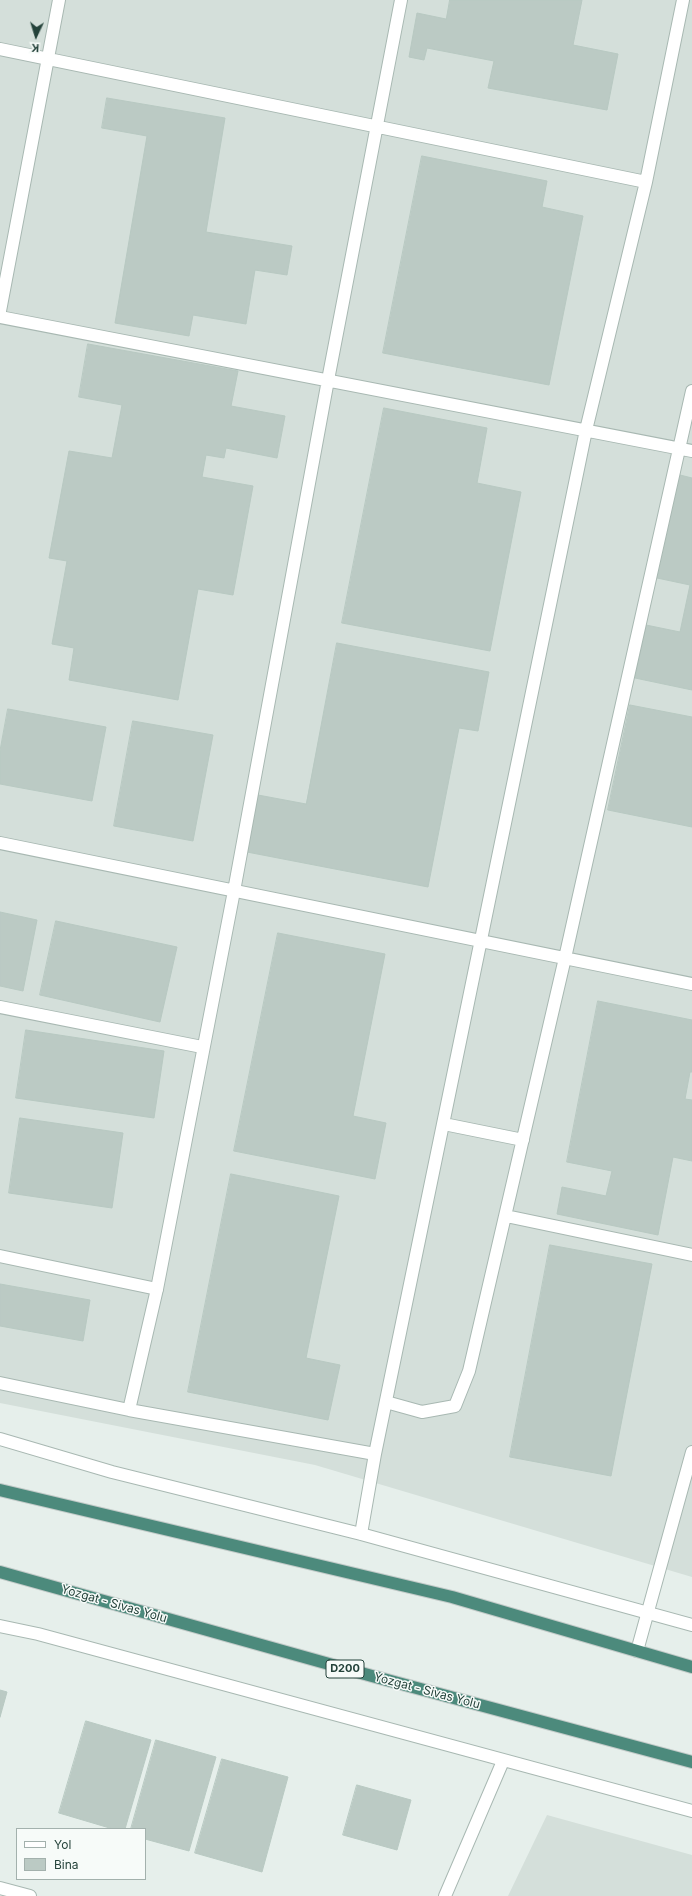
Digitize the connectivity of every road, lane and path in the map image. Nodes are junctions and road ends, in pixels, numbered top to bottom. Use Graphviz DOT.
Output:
graph roads {
  1 [pos="59,0"];
  2 [pos="401,0"];
  3 [pos="683,0"];
  4 [pos="0,49"];
  5 [pos="49,60"];
  6 [pos="377,127"];
  7 [pos="646,182"];
  8 [pos="0,311"];
  9 [pos="0,317"];
  10 [pos="328,380"];
  11 [pos="692,391"];
  12 [pos="586,430"];
  13 [pos="686,449"];
  14 [pos="0,843"];
  15 [pos="234,891"];
  16 [pos="482,941"];
  17 [pos="565,958"];
  18 [pos="692,984"];
  19 [pos="0,1007"];
  20 [pos="202,1048"];
  21 [pos="444,1124"];
  22 [pos="523,1140"];
  23 [pos="506,1216"];
  24 [pos="692,1255"];
  25 [pos="0,1256"];
  26 [pos="157,1289"];
  27 [pos="0,1383"];
  28 [pos="386,1402"];
  29 [pos="129,1410"];
  30 [pos="0,1439"];
  31 [pos="692,1452"];
  32 [pos="375,1454"];
  33 [pos="0,1490"];
  34 [pos="361,1534"];
  35 [pos="0,1572"];
  36 [pos="648,1613"];
  37 [pos="692,1625"];
  38 [pos="0,1626"];
  39 [pos="637,1651"];
  40 [pos="692,1667"];
  41 [pos="503,1761"];
  42 [pos="692,1762"];
  43 [pos="692,1811"];
  44 [pos="0,1888"];
  45 [pos="30,1896"];
  46 [pos="445,1896"];
  1 -- 5 [label="street"];
  2 -- 6 [label="street"];
  3 -- 7 [label="street"];
  4 -- 5 [label="street"];
  5 -- 6 [label="street"];
  5 -- 8 [label="street"];
  6 -- 7 [label="street"];
  6 -- 10 [label="street"];
  7 -- 12 [label="street"];
  9 -- 10 [label="street"];
  10 -- 12 [label="street"];
  10 -- 15 [label="street"];
  11 -- 13 [label="street"];
  12 -- 13 [label="street"];
  12 -- 16 [label="street"];
  13 -- 17 [label="street"];
  14 -- 15 [label="street"];
  15 -- 16 [label="street"];
  15 -- 20 [label="street"];
  16 -- 17 [label="street"];
  16 -- 21 [label="street"];
  17 -- 18 [label="street"];
  17 -- 22 [label="street"];
  19 -- 20 [label="street"];
  20 -- 26 [label="street"];
  21 -- 22 [label="street"];
  21 -- 28 [label="street"];
  22 -- 23 [label="street"];
  23 -- 24 [label="street"];
  23 -- 28 [label="street"];
  25 -- 26 [label="street"];
  26 -- 29 [label="street"];
  27 -- 29 [label="street"];
  28 -- 32 [label="street"];
  29 -- 32 [label="street"];
  30 -- 34 [label="street"];
  31 -- 36 [label="street"];
  32 -- 34 [label="street"];
  33 -- 39 [label="highway"];
  34 -- 36 [label="street"];
  35 -- 42 [label="highway, Yozgat - Sivas Yolu / D200"];
  36 -- 37 [label="street"];
  36 -- 39 [label="street"];
  38 -- 41 [label="street"];
  39 -- 40 [label="highway"];
  41 -- 43 [label="street"];
  41 -- 46 [label="street"];
  44 -- 45 [label="street"];
}
